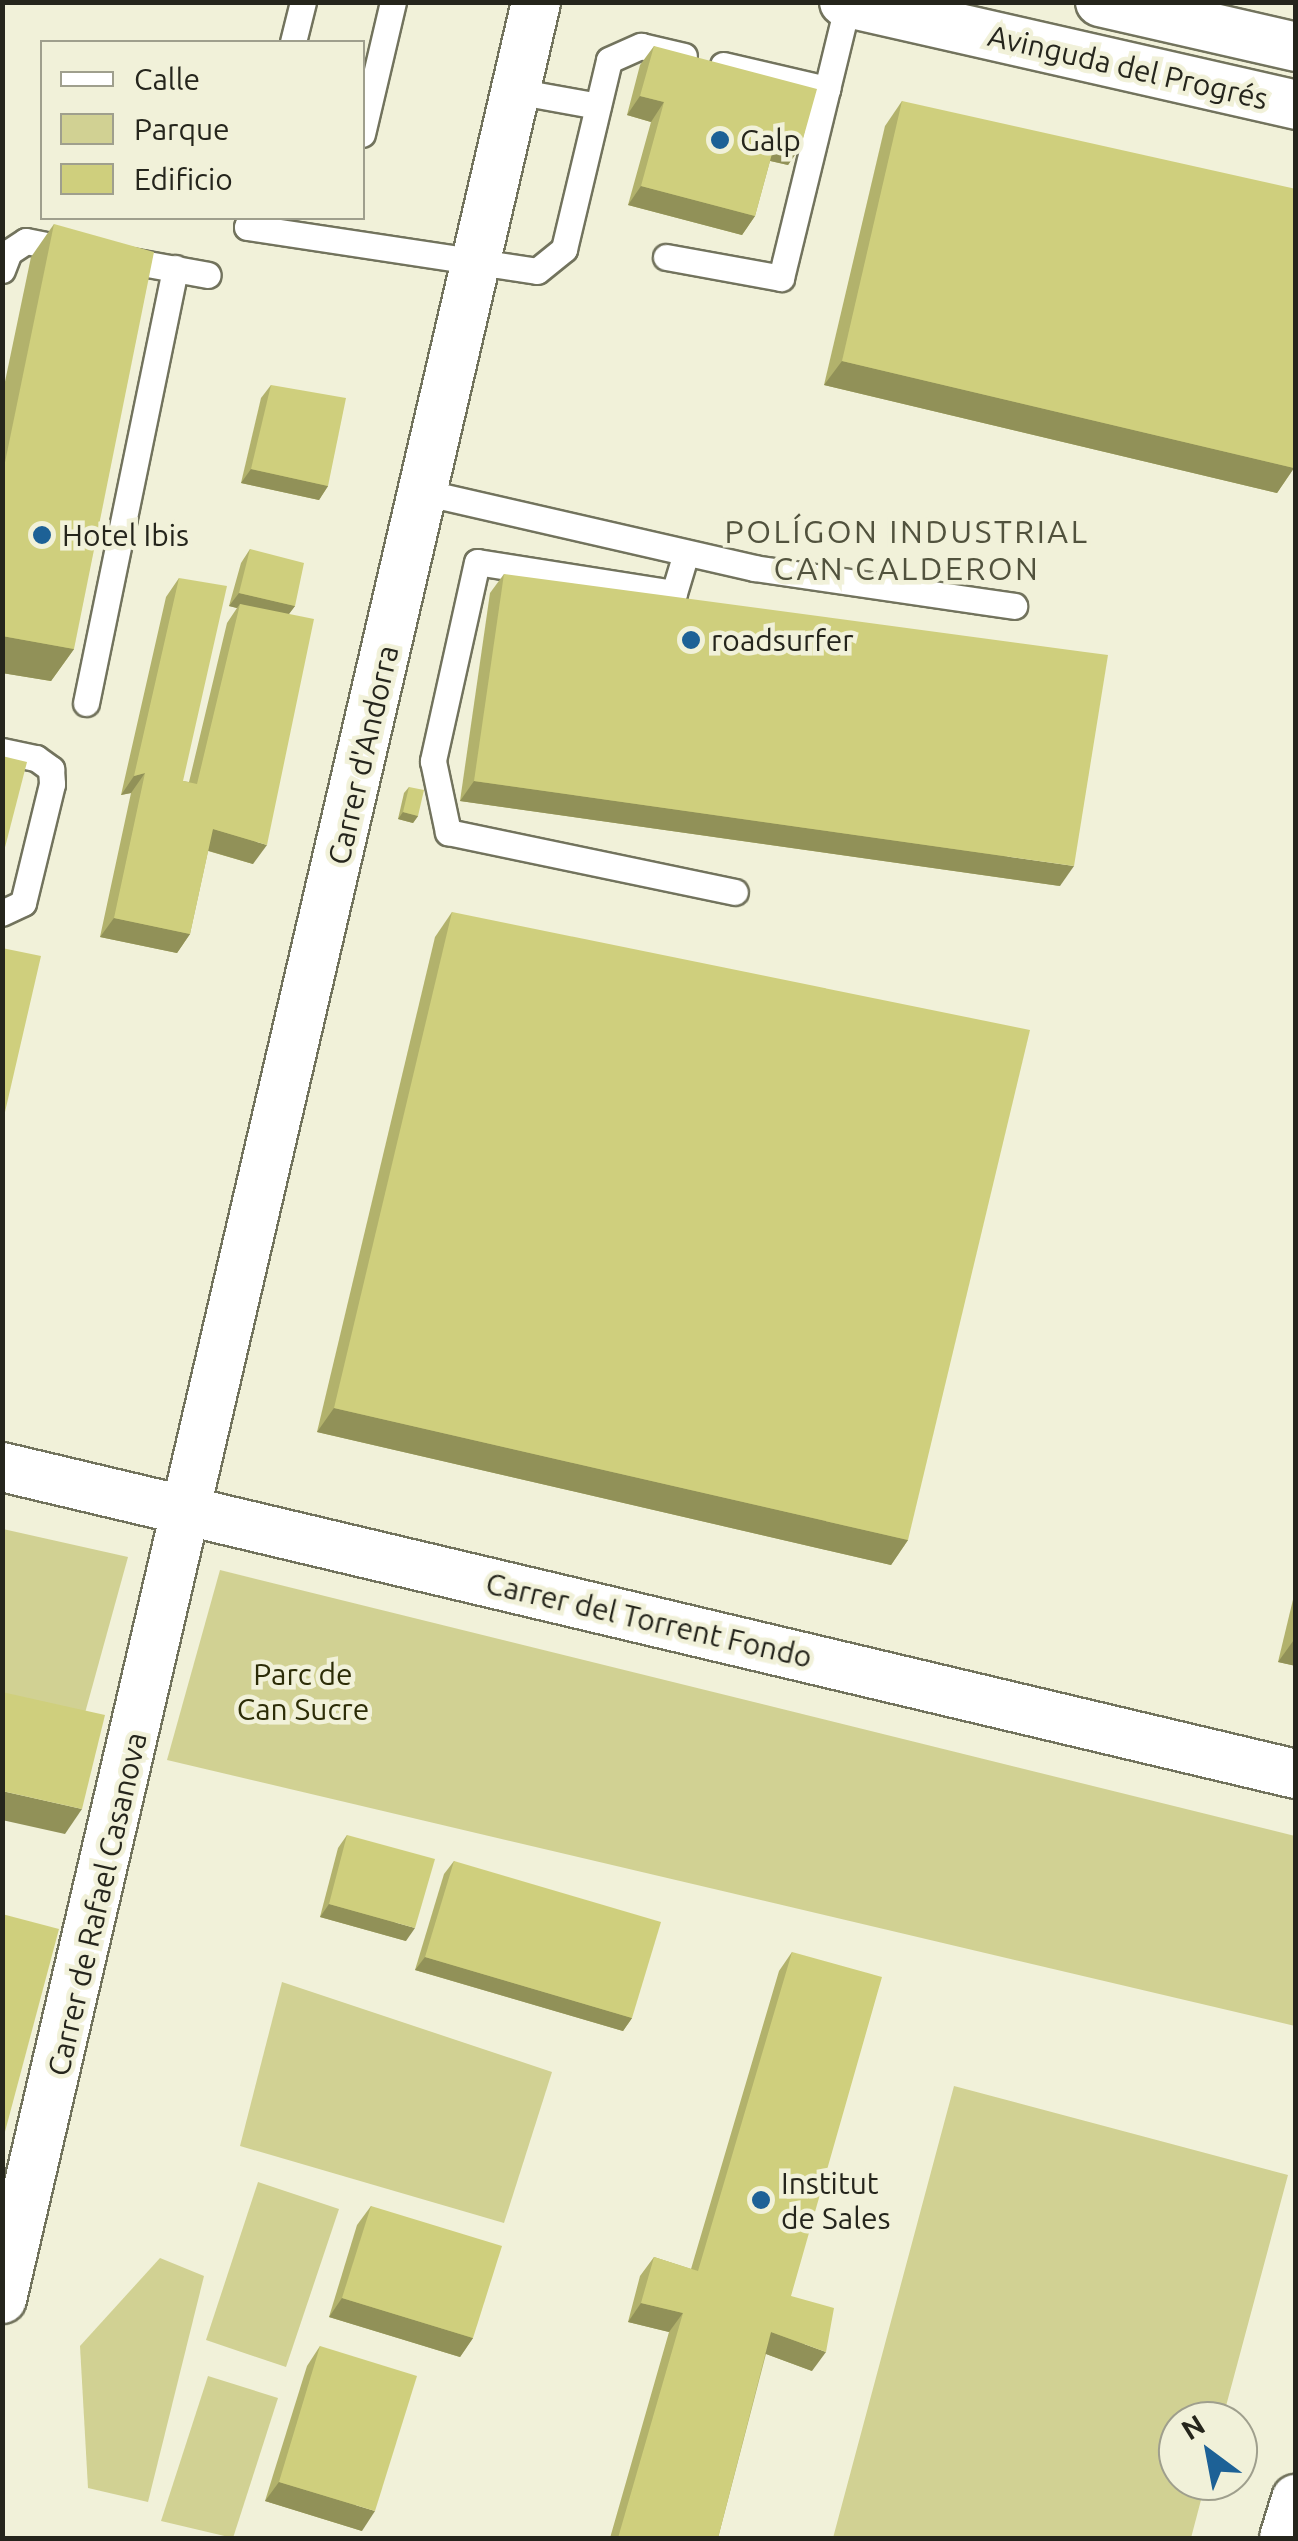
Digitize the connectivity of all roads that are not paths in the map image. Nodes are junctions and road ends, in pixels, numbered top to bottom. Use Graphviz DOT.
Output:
graph roads {
  1 [pos="303,2"];
  2 [pos="393,2"];
  3 [pos="536,2"];
  4 [pos="1100,2"];
  5 [pos="846,3"];
  6 [pos="294,40"];
  7 [pos="1296,46"];
  8 [pos="369,76"];
  9 [pos="828,89"];
  10 [pos="516,91"];
  11 [pos="598,106"];
  12 [pos="1296,106"];
  13 [pos="365,109"];
  14 [pos="250,220"];
  15 [pos="341,228"];
  16 [pos="666,257"];
  17 [pos="476,259"];
  18 [pos="175,268"];
  19 [pos="2,270"];
  20 [pos="208,275"];
  21 [pos="423,492"];
  22 [pos="686,553"];
  23 [pos="1014,606"];
  24 [pos="86,703"];
  25 [pos="2,750"];
  26 [pos="736,892"];
  27 [pos="2,914"];
  28 [pos="2,1468"];
  29 [pos="191,1508"];
  30 [pos="1296,1774"];
  31 [pos="2,2300"];
  32 [pos="1296,2499"];
  33 [pos="1284,2538"];
  1 -- 6 [label="lane"];
  2 -- 8 [label="lane"];
  3 -- 10 [label="street, Carrer d'Andorra"];
  4 -- 7 [label="street, Avinguda del Progrés"];
  5 -- 9 [label="lane"];
  5 -- 12 [label="street, Avinguda del Progrés"];
  8 -- 13 [label="lane"];
  9 -- 11 [label="lane"];
  9 -- 16 [label="lane"];
  10 -- 11 [label="lane"];
  10 -- 17 [label="street, Carrer d'Andorra"];
  11 -- 17 [label="lane"];
  14 -- 15 [label="lane"];
  15 -- 17 [label="lane"];
  17 -- 21 [label="street, Carrer d'Andorra"];
  18 -- 19 [label="lane"];
  18 -- 20 [label="lane"];
  18 -- 24 [label="lane"];
  21 -- 22 [label="lane"];
  21 -- 29 [label="street, Carrer d'Andorra"];
  22 -- 23 [label="lane"];
  22 -- 26 [label="lane"];
  25 -- 27 [label="lane"];
  28 -- 29 [label="street, Carrer del Torrent Fondo"];
  29 -- 30 [label="street, Carrer del Torrent Fondo"];
  29 -- 31 [label="street, Carrer de Rafael Casanova"];
  32 -- 33 [label="street"];
}
